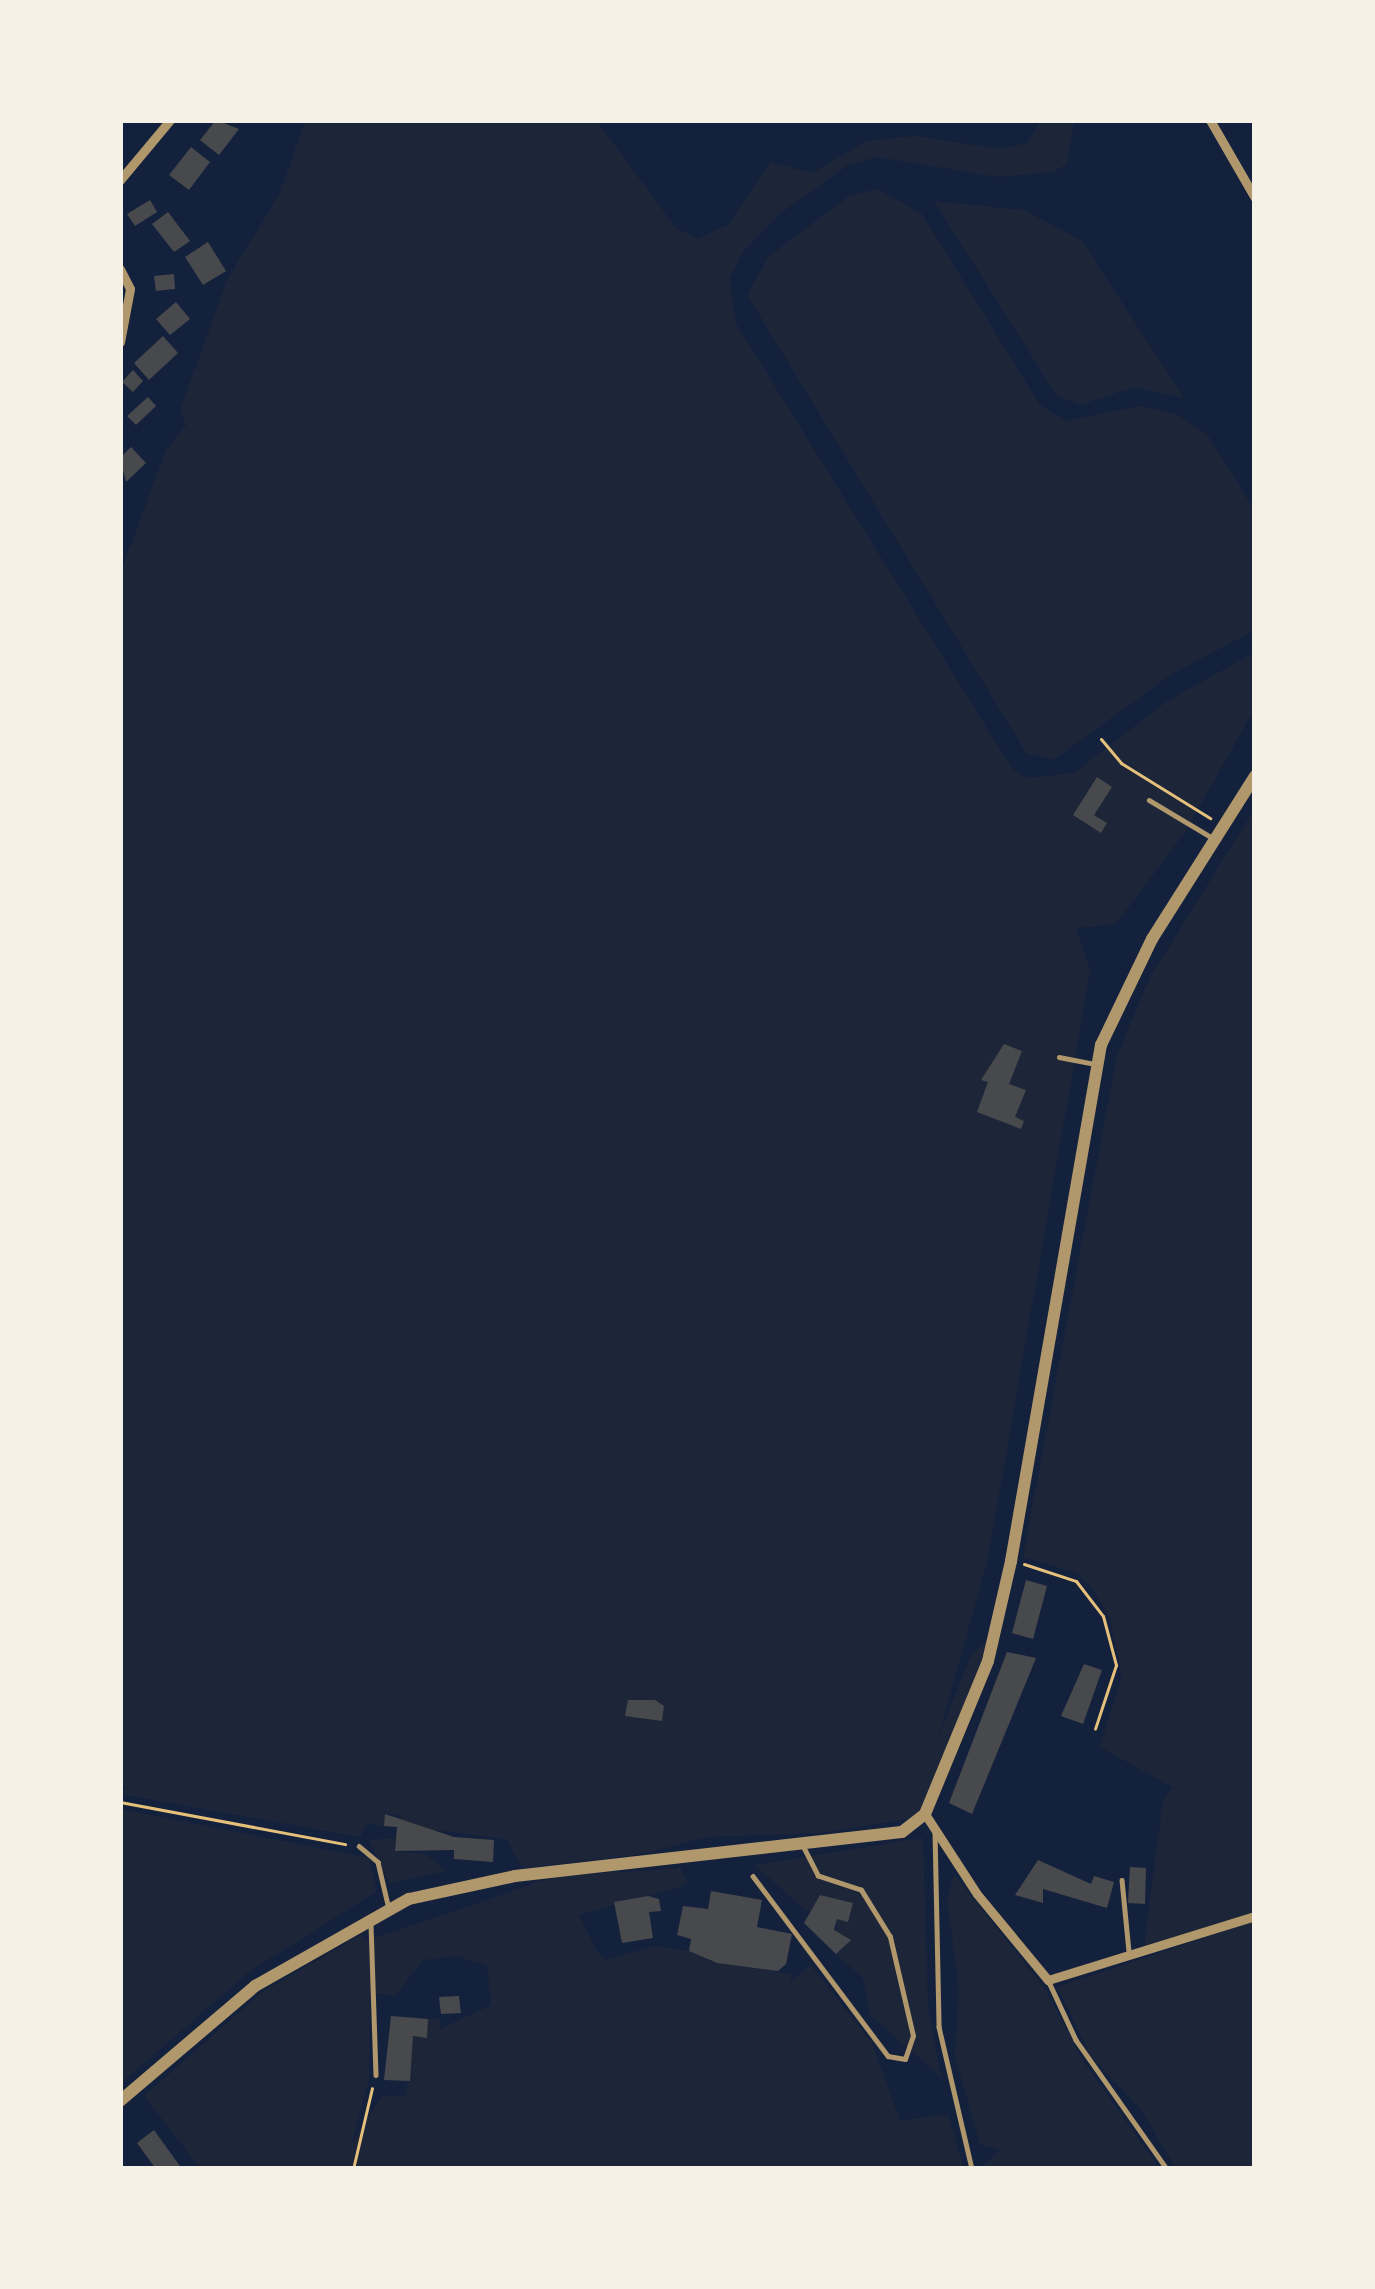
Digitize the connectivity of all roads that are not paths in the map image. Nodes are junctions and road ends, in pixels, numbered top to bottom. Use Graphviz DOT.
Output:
graph roads {
  1 [pos="170,120"];
  2 [pos="1210,120"];
  3 [pos="120,180"];
  4 [pos="1255,198"];
  5 [pos="120,269"];
  6 [pos="120,342"];
  7 [pos="1255,776"];
  8 [pos="1149,800"];
  9 [pos="1216,840"];
  10 [pos="1059,1057"];
  11 [pos="1097,1064"];
  12 [pos="925,1814"];
  13 [pos="935,1831"];
  14 [pos="802,1844"];
  15 [pos="359,1846"];
  16 [pos="753,1876"];
  17 [pos="1122,1880"];
  18 [pos="389,1909"];
  19 [pos="1255,1916"];
  20 [pos="371,1918"];
  21 [pos="1130,1957"];
  22 [pos="1048,1980"];
  23 [pos="376,2075"];
  24 [pos="120,2102"];
  25 [pos="972,2169"];
  26 [pos="1167,2169"];
  1 -- 3 [label="street"];
  2 -- 4 [label="street"];
  5 -- 6 [label="street"];
  7 -- 9 [label="street"];
  8 -- 9 [label="lane"];
  9 -- 11 [label="street"];
  10 -- 11 [label="lane"];
  11 -- 12 [label="street"];
  12 -- 13 [label="street"];
  12 -- 14 [label="street"];
  13 -- 22 [label="street"];
  13 -- 25 [label="lane"];
  14 -- 16 [label="lane"];
  14 -- 18 [label="street"];
  15 -- 18 [label="lane"];
  17 -- 21 [label="lane"];
  18 -- 20 [label="street"];
  19 -- 21 [label="street"];
  20 -- 23 [label="lane"];
  20 -- 24 [label="street"];
  21 -- 22 [label="street"];
  22 -- 26 [label="lane"];
}
